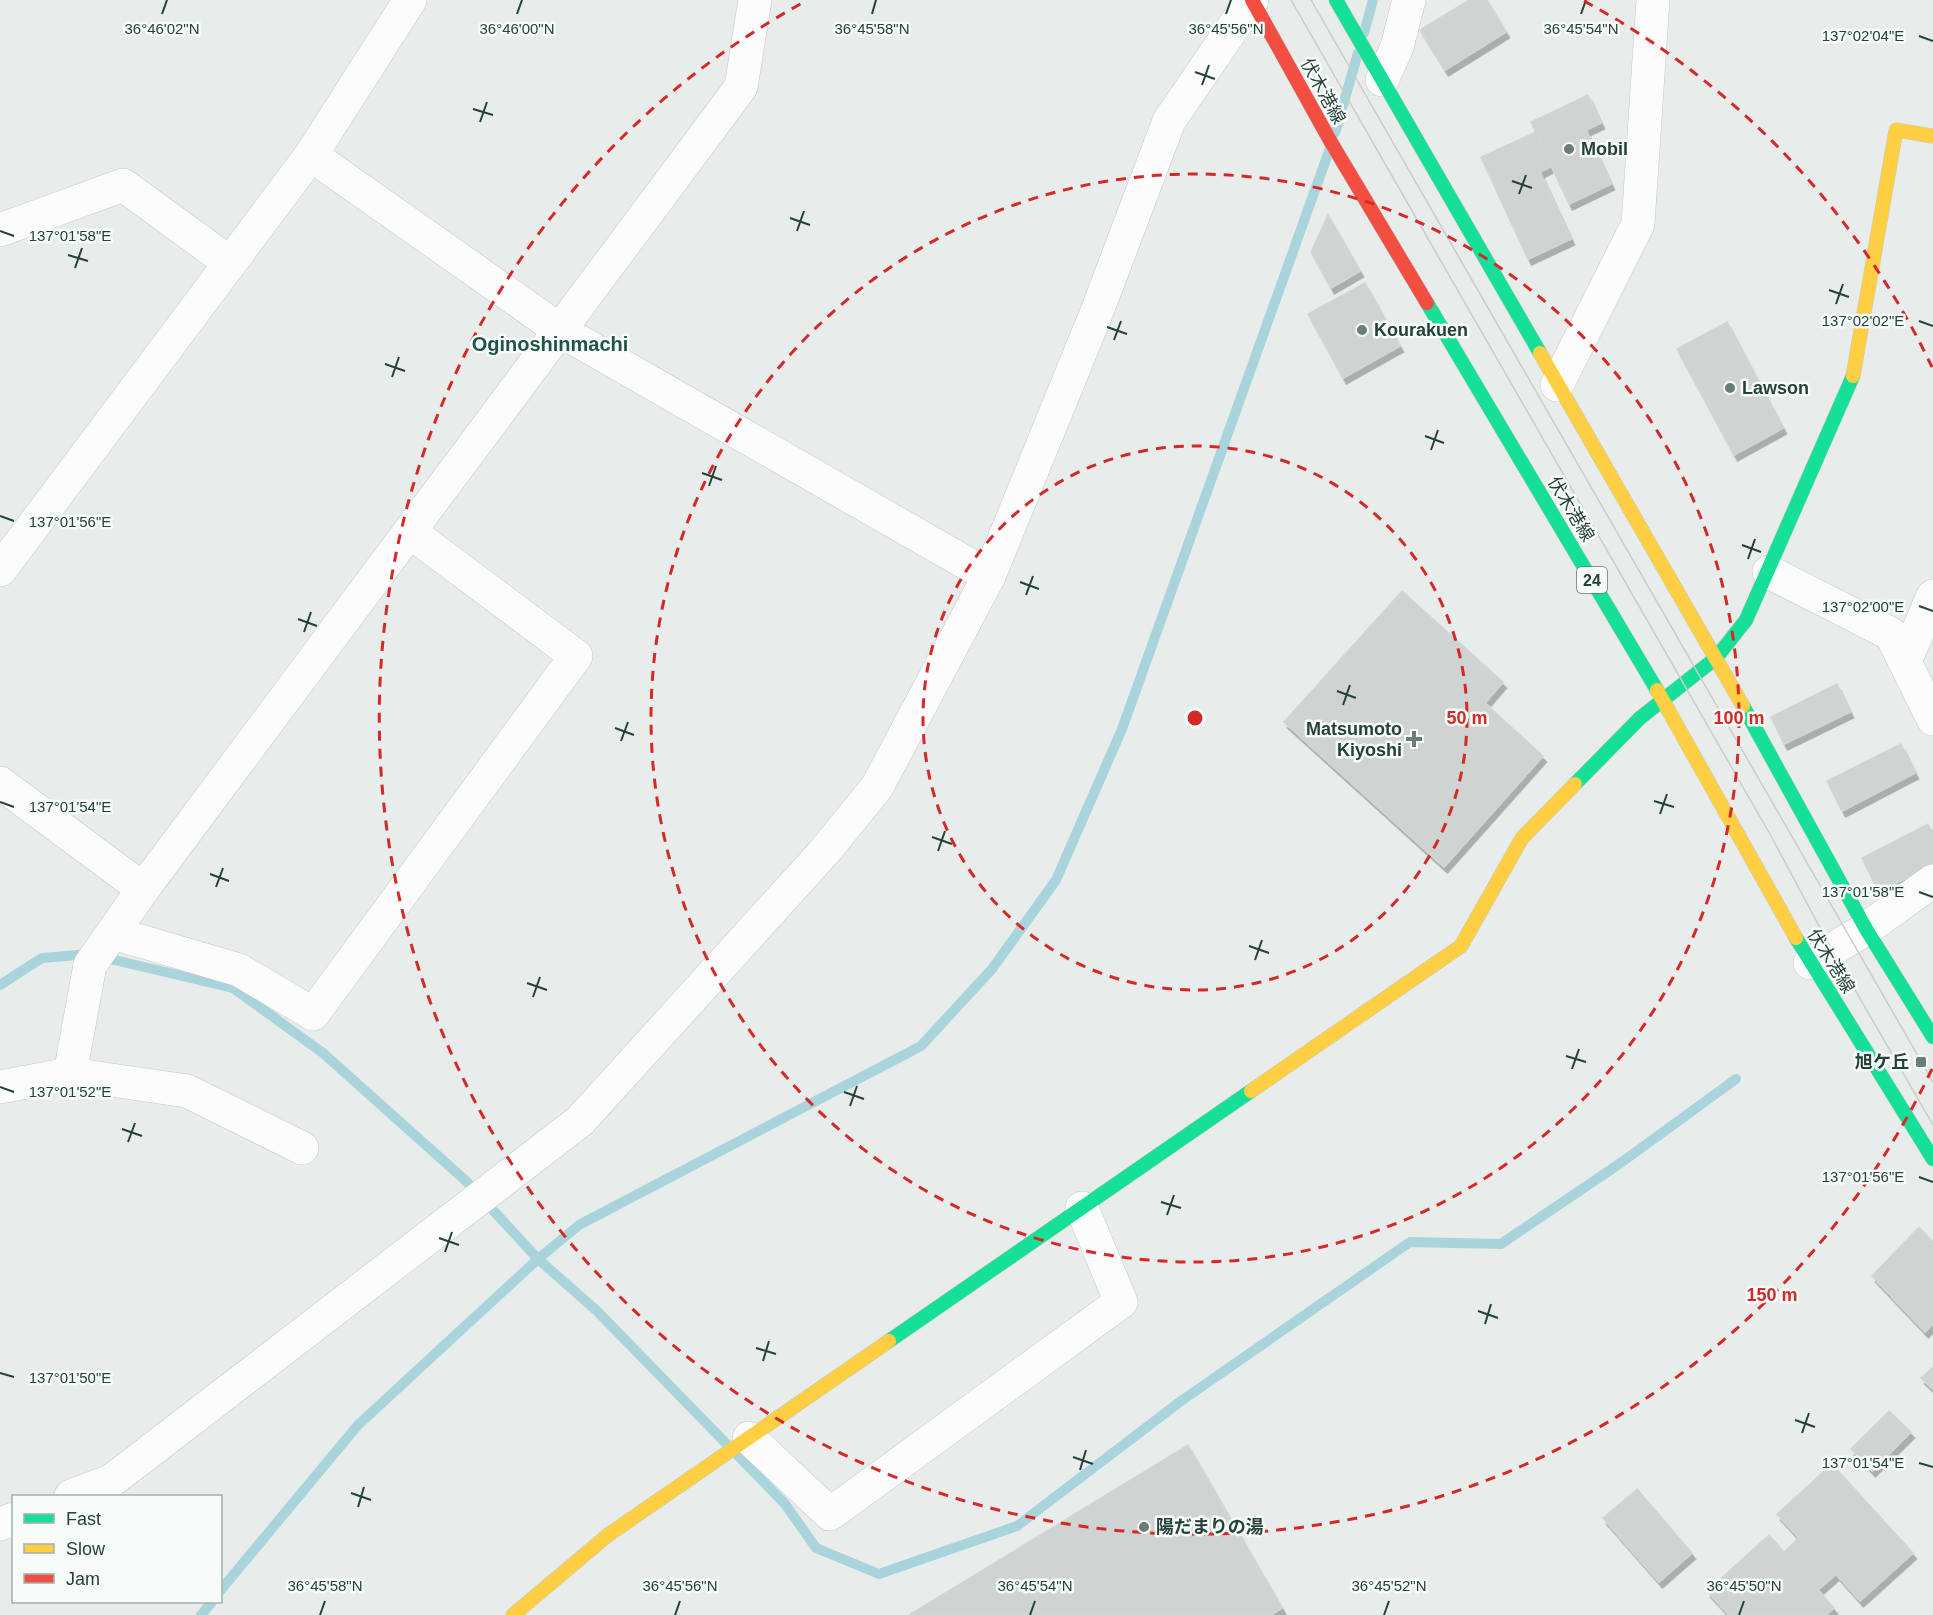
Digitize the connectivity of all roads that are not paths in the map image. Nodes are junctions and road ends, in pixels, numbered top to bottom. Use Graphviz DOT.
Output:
graph roads {
  1 [pos="410,0"];
  2 [pos="755,0"];
  3 [pos="1252,0"];
  4 [pos="1336,0"];
  5 [pos="1409,0"];
  6 [pos="1653,0"];
  7 [pos="1382,80"];
  8 [pos="1933,136"];
  9 [pos="311,154"];
  10 [pos="0,230"];
  11 [pos="230,263"];
  12 [pos="561,331"];
  13 [pos="1557,385"];
  14 [pos="410,532"];
  15 [pos="0,570"];
  16 [pos="1769,572"];
  17 [pos="989,576"];
  18 [pos="1933,596"];
  19 [pos="1716,658"];
  20 [pos="1905,661"];
  21 [pos="1664,701"];
  22 [pos="1933,719"];
  23 [pos="0,783"];
  24 [pos="1933,881"];
  25 [pos="143,889"];
  26 [pos="1866,929"];
  27 [pos="113,933"];
  28 [pos="1810,963"];
  29 [pos="1933,1037"];
  30 [pos="70,1074"];
  31 [pos="0,1087"];
  32 [pos="302,1148"];
  33 [pos="1933,1159"];
  34 [pos="1082,1208"];
  35 [pos="749,1438"];
  36 [pos="76,1495"];
  37 [pos="513,1615"];
  1 -- 9 [label="street"];
  2 -- 12 [label="street"];
  3 -- 17 [label="street"];
  3 -- 21 [label="main road, 伏木港線 / 24"];
  4 -- 7 [label="main road"];
  5 -- 7 [label="street"];
  6 -- 13 [label="street"];
  7 -- 13 [label="main road"];
  8 -- 16 [label="main road"];
  9 -- 11 [label="street"];
  9 -- 12 [label="street"];
  10 -- 11 [label="street"];
  11 -- 15 [label="street"];
  12 -- 14 [label="street"];
  12 -- 17 [label="street"];
  13 -- 19 [label="main road"];
  14 -- 25 [label="street"];
  14 -- 27 [label="street"];
  16 -- 19 [label="main road"];
  16 -- 20 [label="street"];
  17 -- 36 [label="street"];
  18 -- 20 [label="street"];
  19 -- 21 [label="main road"];
  19 -- 26 [label="main road"];
  20 -- 22 [label="street"];
  21 -- 28 [label="main road, 伏木港線 / 24"];
  21 -- 34 [label="main road"];
  23 -- 25 [label="street"];
  24 -- 26 [label="street"];
  25 -- 27 [label="street"];
  26 -- 28 [label="street"];
  26 -- 29 [label="main road"];
  27 -- 30 [label="street"];
  28 -- 33 [label="main road, 伏木港線 / 24"];
  30 -- 31 [label="street"];
  30 -- 32 [label="street"];
  34 -- 35 [label="main road"];
  34 -- 35 [label="street"];
  35 -- 37 [label="main road"];
}
